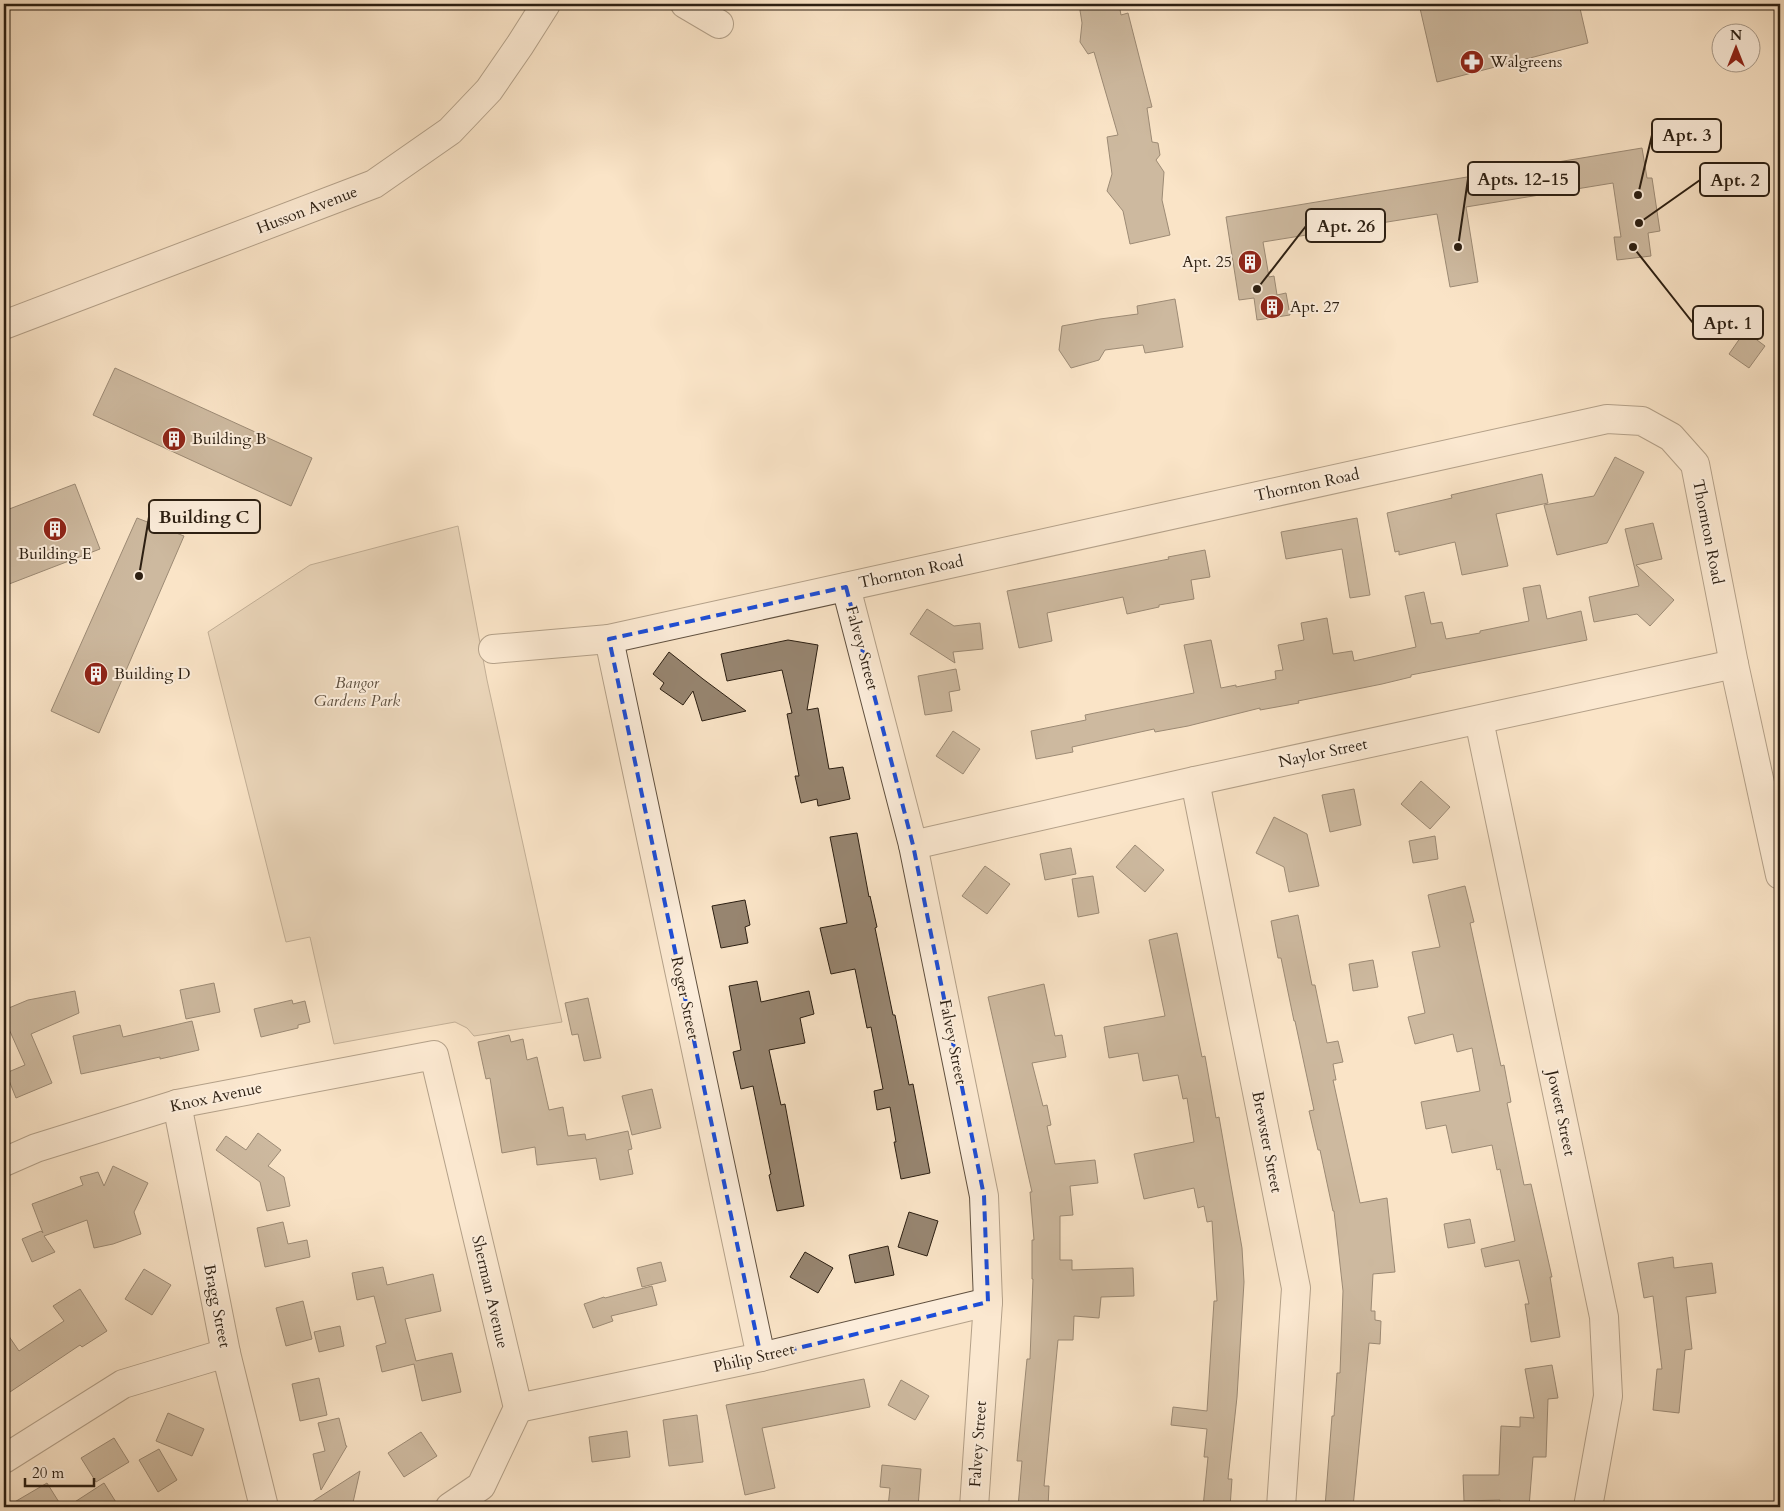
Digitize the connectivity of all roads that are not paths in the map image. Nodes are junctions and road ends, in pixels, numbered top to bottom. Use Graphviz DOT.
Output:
graph roads {
  1 [pos="546,4"];
  2 [pos="685,4"];
  3 [pos="719,24"];
  4 [pos="4,325"];
  5 [pos="846,587"];
  6 [pos="609,640"];
  7 [pos="493,649"];
  8 [pos="1734,664"];
  9 [pos="1479,720"];
  10 [pos="1195,780"];
  11 [pos="913,844"];
  12 [pos="1780,875"];
  13 [pos="434,1055"];
  14 [pos="178,1104"];
  15 [pos="4,1162"];
  16 [pos="988,1302"];
  17 [pos="226,1353"];
  18 [pos="761,1357"];
  19 [pos="518,1408"];
  20 [pos="4,1459"];
  21 [pos="264,1507"];
  22 [pos="450,1507"];
  23 [pos="974,1507"];
  24 [pos="1281,1507"];
  25 [pos="1588,1507"];
  1 -- 4 [label="street, Husson Avenue"];
  2 -- 3 [label="street"];
  5 -- 6 [label="street, Thornton Road"];
  5 -- 8 [label="street, Thornton Road"];
  5 -- 11 [label="street, Falvey Street"];
  6 -- 7 [label="street, Thornton Road"];
  6 -- 18 [label="street, Roger Street"];
  8 -- 9 [label="street, Naylor Street"];
  8 -- 12 [label="street, Thornton Road"];
  9 -- 10 [label="street, Naylor Street"];
  9 -- 25 [label="street, Jowett Street"];
  10 -- 11 [label="street, Naylor Street"];
  10 -- 24 [label="street, Brewster Street"];
  11 -- 16 [label="street, Falvey Street"];
  13 -- 14 [label="street, Knox Avenue"];
  13 -- 19 [label="street, Sherman Avenue"];
  14 -- 15 [label="street, Knox Avenue"];
  14 -- 17 [label="street, Bragg Street"];
  16 -- 18 [label="street, Philip Street"];
  16 -- 23 [label="street, Falvey Street"];
  17 -- 20 [label="street"];
  17 -- 21 [label="street, Bragg Street"];
  18 -- 19 [label="street, Philip Street"];
  19 -- 22 [label="street"];
}
